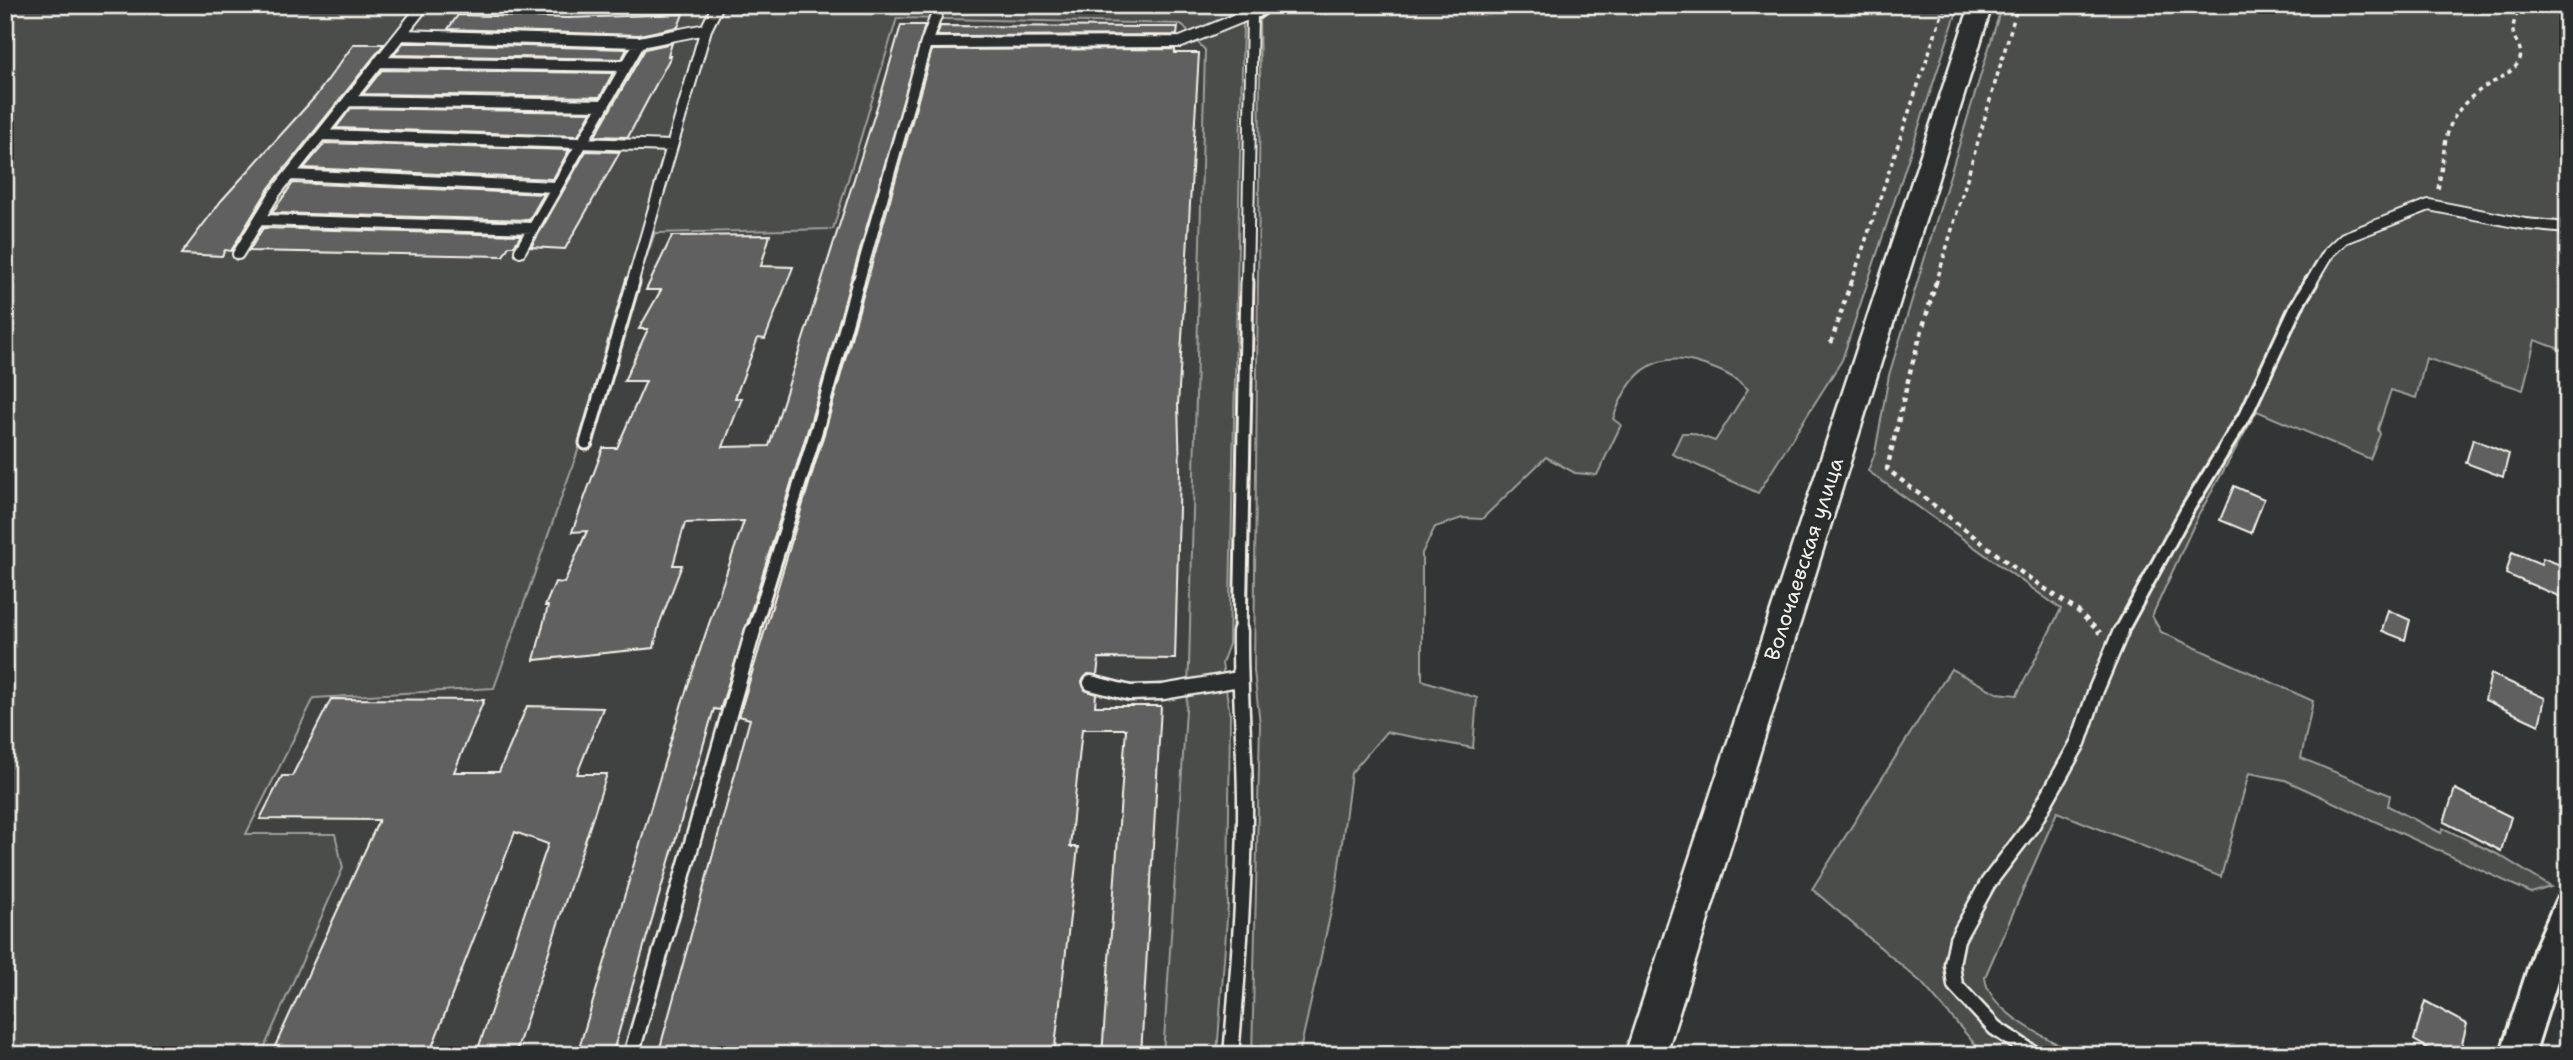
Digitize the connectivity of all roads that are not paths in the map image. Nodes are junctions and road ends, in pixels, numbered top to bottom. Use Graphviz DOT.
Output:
graph roads {
  1 [pos="424,5"];
  2 [pos="718,5"];
  3 [pos="940,5"];
  4 [pos="1980,7"];
  5 [pos="1259,9"];
  6 [pos="706,29"];
  7 [pos="402,35"];
  8 [pos="640,42"];
  9 [pos="926,43"];
  10 [pos="378,62"];
  11 [pos="626,66"];
  12 [pos="348,101"];
  13 [pos="604,105"];
  14 [pos="322,135"];
  15 [pos="581,145"];
  16 [pos="672,146"];
  17 [pos="290,175"];
  18 [pos="556,187"];
  19 [pos="259,220"];
  20 [pos="533,228"];
  21 [pos="2568,228"];
  22 [pos="520,251"];
  23 [pos="238,254"];
  24 [pos="586,443"];
  25 [pos="1239,679"];
  26 [pos="1091,683"];
  27 [pos="2568,909"];
  28 [pos="631,1055"];
  29 [pos="1231,1055"];
  30 [pos="1645,1055"];
  31 [pos="2036,1055"];
  32 [pos="2517,1055"];
  1 -- 7 [label="lane"];
  2 -- 6 [label="lane"];
  3 -- 9 [label="lane"];
  4 -- 30 [label="street, Волочаевская улица"];
  5 -- 9 [label="lane"];
  5 -- 25 [label="lane"];
  6 -- 8 [label="lane"];
  6 -- 16 [label="lane"];
  7 -- 8 [label="lane"];
  7 -- 10 [label="lane"];
  8 -- 11 [label="lane"];
  9 -- 28 [label="lane"];
  10 -- 11 [label="lane"];
  10 -- 12 [label="lane"];
  11 -- 13 [label="lane"];
  12 -- 13 [label="lane"];
  12 -- 14 [label="lane"];
  13 -- 15 [label="lane"];
  14 -- 15 [label="lane"];
  14 -- 17 [label="lane"];
  15 -- 16 [label="lane"];
  15 -- 18 [label="lane"];
  16 -- 24 [label="lane"];
  17 -- 18 [label="lane"];
  17 -- 19 [label="lane"];
  18 -- 20 [label="lane"];
  19 -- 20 [label="lane"];
  19 -- 23 [label="lane"];
  20 -- 22 [label="lane"];
  21 -- 31 [label="lane"];
  25 -- 26 [label="lane"];
  25 -- 29 [label="lane"];
  27 -- 32 [label="street"];
}
